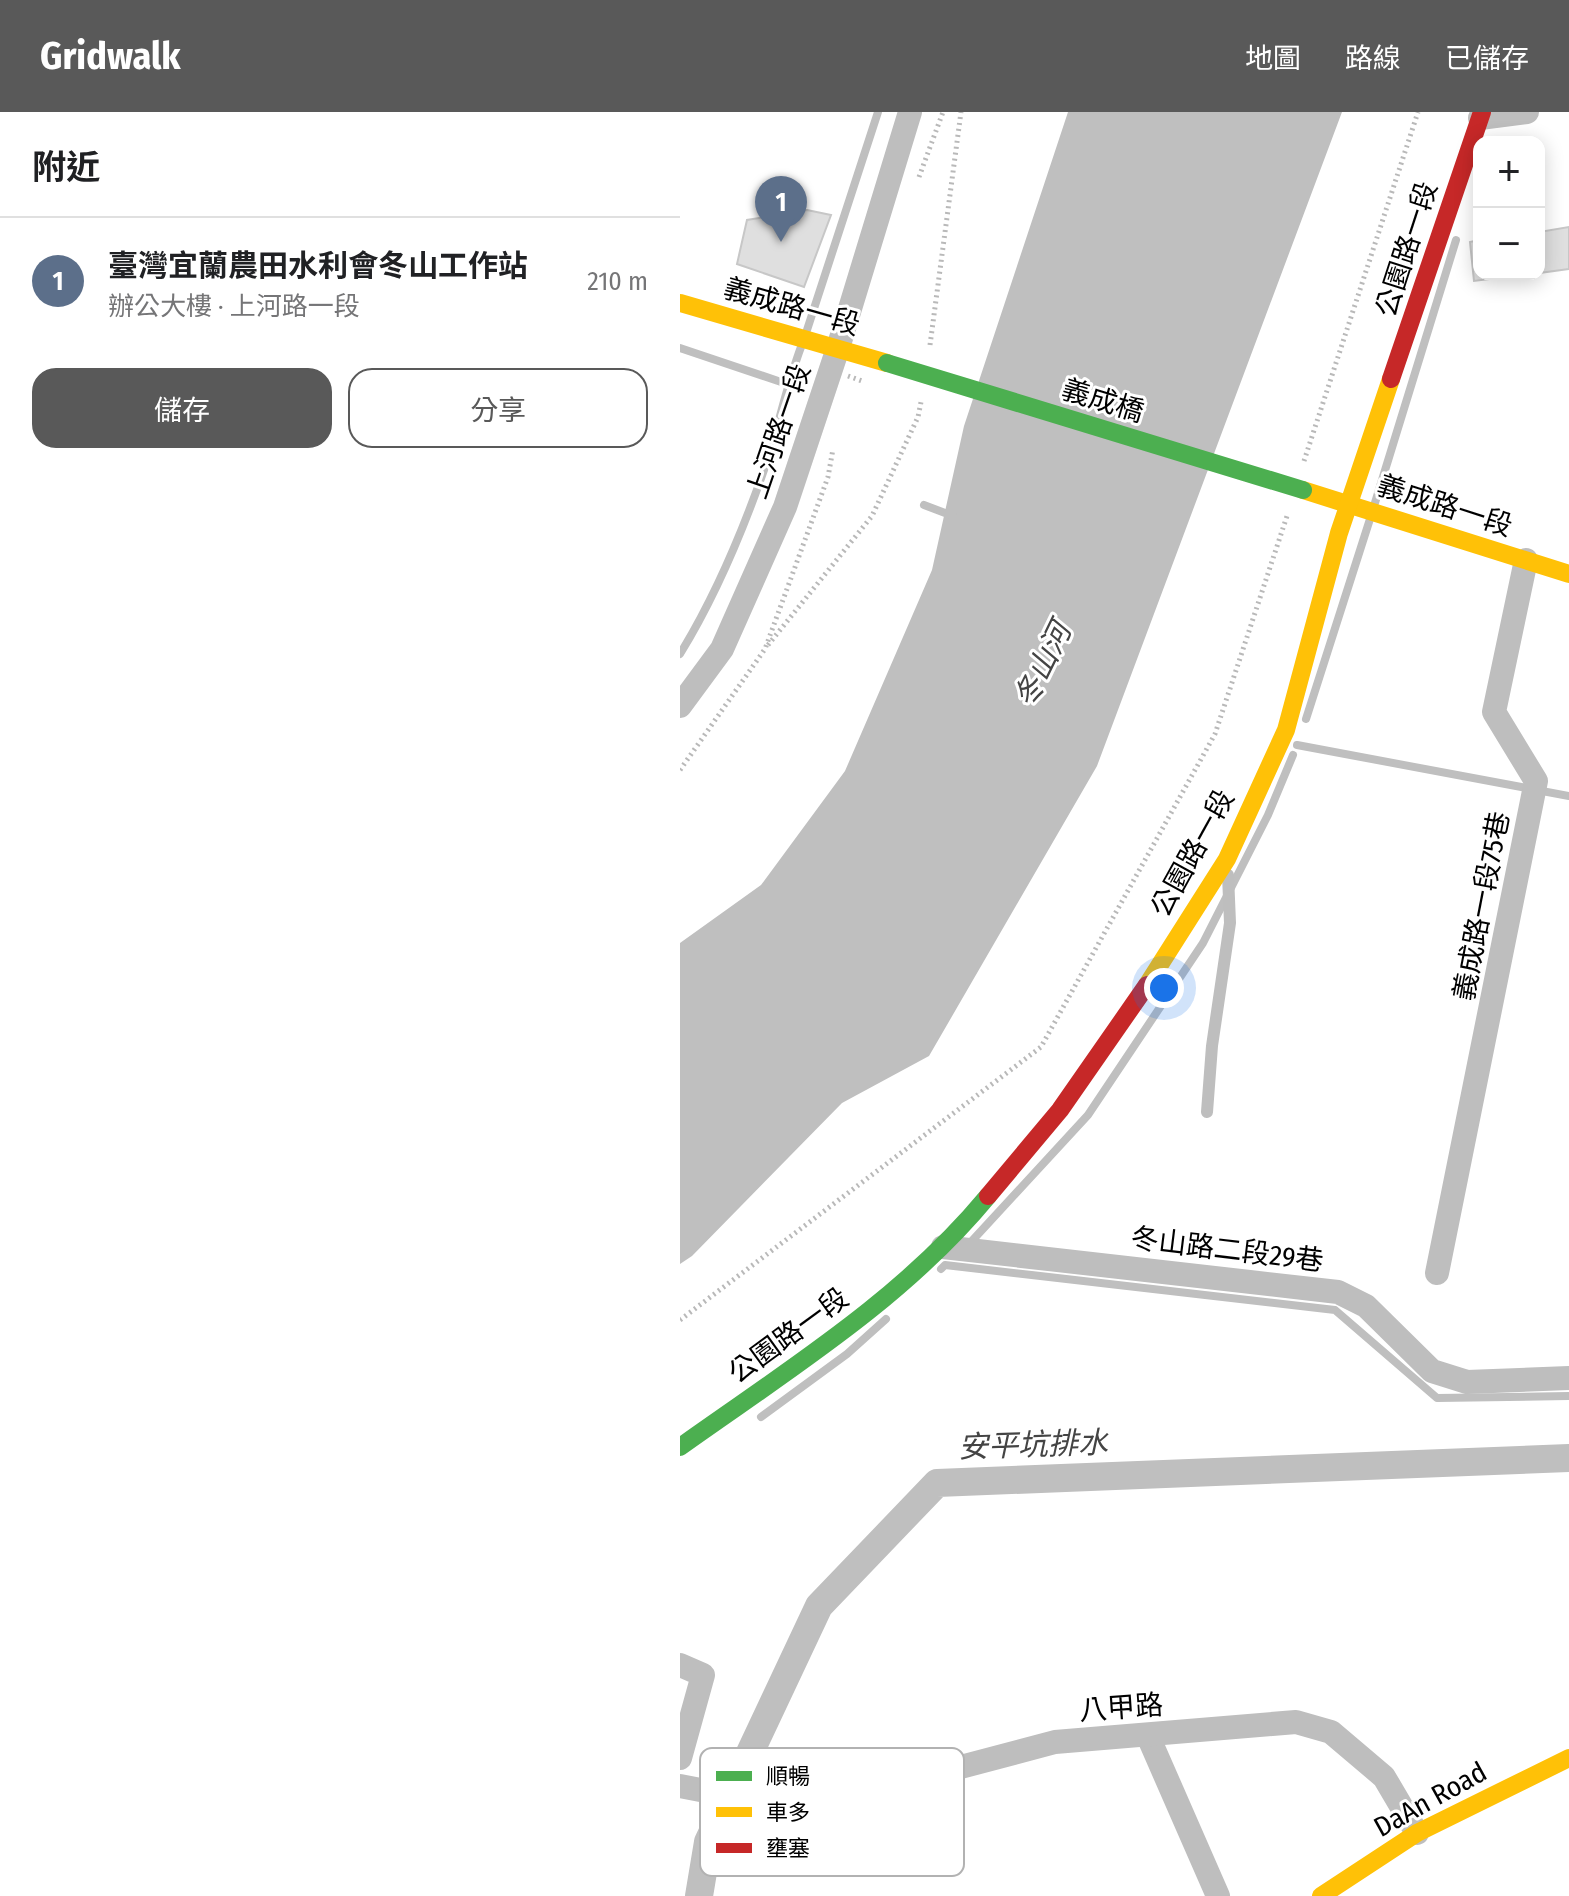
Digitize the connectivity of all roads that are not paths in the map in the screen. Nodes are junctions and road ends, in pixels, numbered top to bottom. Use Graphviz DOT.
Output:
graph roads {
  1 [pos="910,112"];
  2 [pos="1527,112"];
  3 [pos="1481,115"];
  4 [pos="680,303"];
  5 [pos="838,348"];
  6 [pos="887,363"];
  7 [pos="1299,488"];
  8 [pos="1351,504"];
  9 [pos="1526,560"];
  10 [pos="1569,574"];
  11 [pos="680,706"];
  12 [pos="1227,859"];
  13 [pos="1207,1112"];
  14 [pos="943,1247"];
  15 [pos="1437,1273"];
  16 [pos="1569,1378"];
  17 [pos="680,1447"];
  18 [pos="680,1665"];
  19 [pos="1148,1736"];
  20 [pos="680,1758"];
  21 [pos="1569,1758"];
  22 [pos="964,1766"];
  23 [pos="1417,1833"];
  24 [pos="1218,1896"];
  25 [pos="1321,1896"];
  1 -- 5 [label="street, 上河路一段"];
  2 -- 3 [label="street"];
  3 -- 8 [label="street, 公園路一段"];
  4 -- 5 [label="street, 義成路一段"];
  5 -- 6 [label="street, 義成路一段"];
  5 -- 11 [label="street, 上河路一段"];
  6 -- 7 [label="street, 義成橋, bridge"];
  7 -- 8 [label="street, 義成路一段"];
  8 -- 9 [label="street, 義成路一段"];
  8 -- 12 [label="street, 公園路一段"];
  9 -- 10 [label="street, 義成路一段"];
  9 -- 15 [label="street, 義成路一段75巷"];
  12 -- 13 [label="lane"];
  12 -- 14 [label="street, 公園路一段"];
  14 -- 16 [label="street, 冬山路二段29巷"];
  14 -- 17 [label="street, 公園路一段"];
  18 -- 20 [label="street"];
  19 -- 22 [label="street, 八甲路"];
  19 -- 23 [label="street, 八甲路"];
  19 -- 24 [label="street"];
  21 -- 23 [label="street, DaAn Road"];
  23 -- 25 [label="street, DaAn Road"];
}
